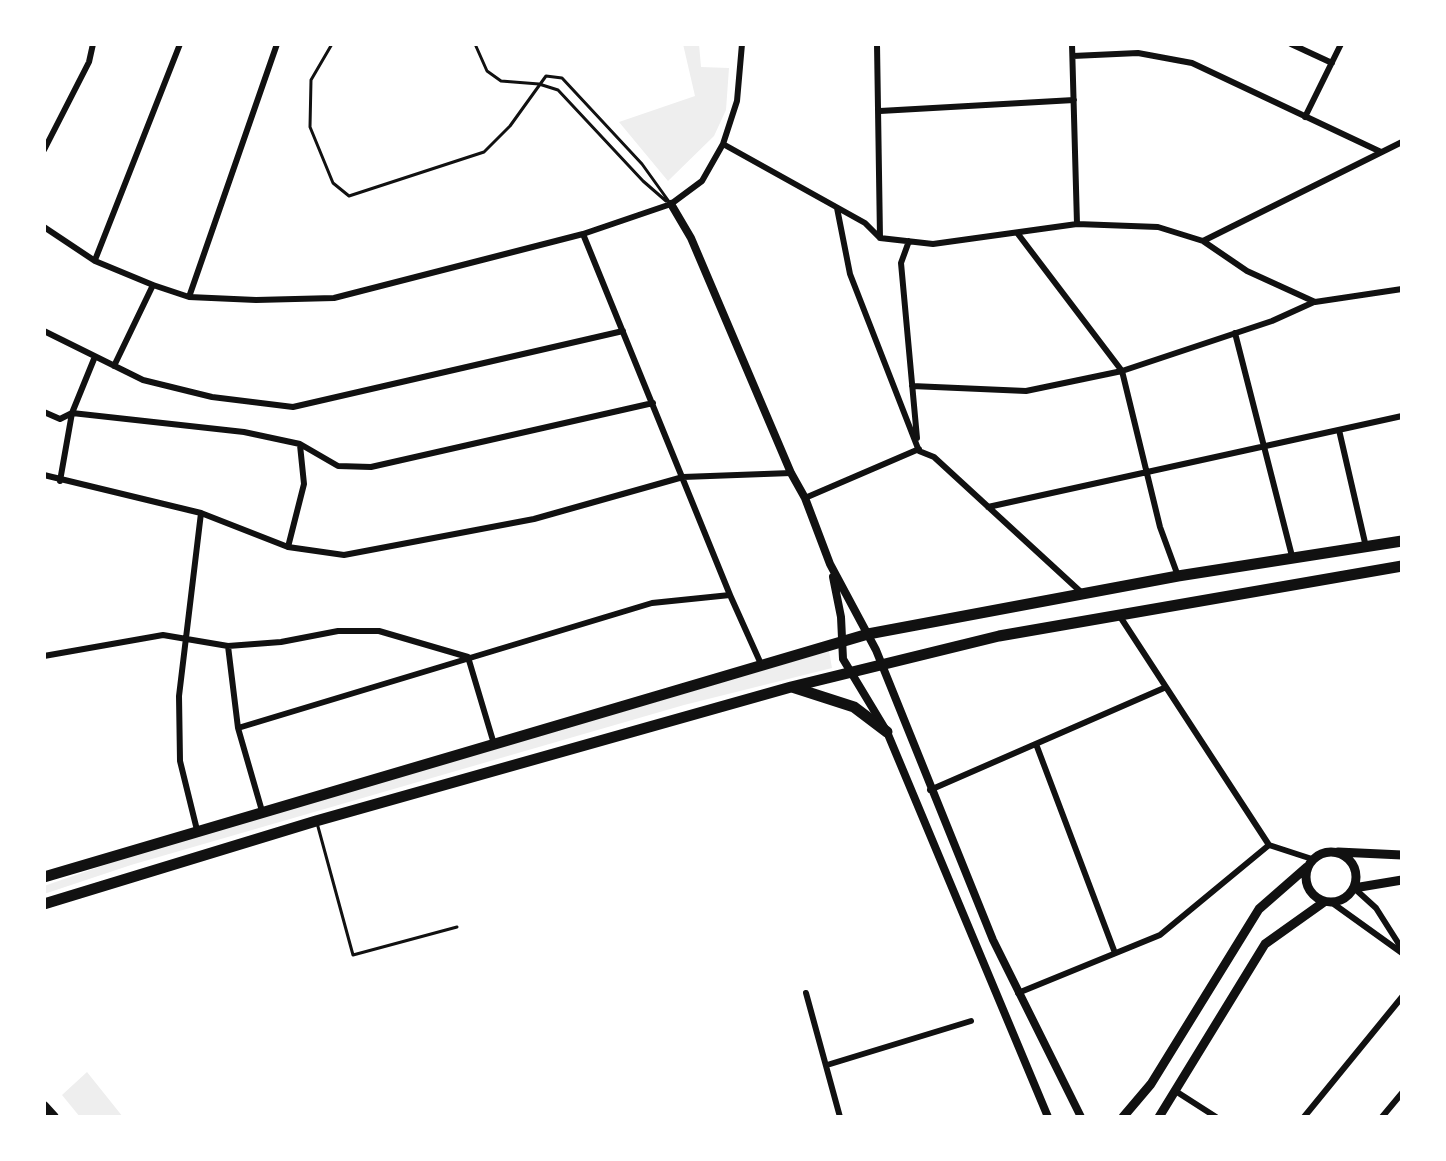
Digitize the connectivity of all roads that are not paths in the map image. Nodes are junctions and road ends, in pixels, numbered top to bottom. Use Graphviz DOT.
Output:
graph roads {
  1 [pos="93,44"];
  2 [pos="180,44"];
  3 [pos="277,44"];
  4 [pos="332,44"];
  5 [pos="475,44"];
  6 [pos="742,44"];
  7 [pos="877,44"];
  8 [pos="1072,44"];
  9 [pos="1291,44"];
  10 [pos="1341,44"];
  11 [pos="1073,56"];
  12 [pos="1332,63"];
  13 [pos="539,84"];
  14 [pos="1074,100"];
  15 [pos="880,111"];
  16 [pos="1305,117"];
  17 [pos="1402,142"];
  18 [pos="723,144"];
  19 [pos="44,150"];
  20 [pos="1381,152"];
  21 [pos="671,204"];
  22 [pos="837,208"];
  23 [pos="1077,224"];
  24 [pos="44,227"];
  25 [pos="583,234"];
  26 [pos="1018,234"];
  27 [pos="880,238"];
  28 [pos="909,241"];
  29 [pos="1203,241"];
  30 [pos="95,261"];
  31 [pos="153,285"];
  32 [pos="1402,289"];
  33 [pos="189,297"];
  34 [pos="1315,302"];
  35 [pos="44,331"];
  36 [pos="623,331"];
  37 [pos="1235,333"];
  38 [pos="94,359"];
  39 [pos="114,366"];
  40 [pos="1122,371"];
  41 [pos="912,386"];
  42 [pos="653,403"];
  43 [pos="44,412"];
  44 [pos="72,413"];
  45 [pos="1402,416"];
  46 [pos="1339,430"];
  47 [pos="300,444"];
  48 [pos="1264,449"];
  49 [pos="919,451"];
  50 [pos="791,473"];
  51 [pos="1147,474"];
  52 [pos="44,475"];
  53 [pos="683,477"];
  54 [pos="60,481"];
  55 [pos="805,498"];
  56 [pos="988,507"];
  57 [pos="201,513"];
  58 [pos="1402,541"];
  59 [pos="288,547"];
  60 [pos="1366,547"];
  61 [pos="1293,560"];
  62 [pos="830,564"];
  63 [pos="1402,566"];
  64 [pos="1178,576"];
  65 [pos="730,595"];
  66 [pos="1085,596"];
  67 [pos="1119,615"];
  68 [pos="868,634"];
  69 [pos="188,638"];
  70 [pos="841,642"];
  71 [pos="228,646"];
  72 [pos="44,656"];
  73 [pos="468,657"];
  74 [pos="761,664"];
  75 [pos="880,667"];
  76 [pos="852,674"];
  77 [pos="791,687"];
  78 [pos="1164,688"];
  79 [pos="238,728"];
  80 [pos="887,732"];
  81 [pos="1036,744"];
  82 [pos="494,745"];
  83 [pos="930,790"];
  84 [pos="262,811"];
  85 [pos="316,821"];
  86 [pos="197,830"];
  87 [pos="1269,845"];
  88 [pos="1337,852"];
  89 [pos="1402,855"];
  90 [pos="1310,863"];
  91 [pos="44,877"];
  92 [pos="1402,880"];
  93 [pos="1354,888"];
  94 [pos="1328,902"];
  95 [pos="44,904"];
  96 [pos="457,927"];
  97 [pos="1402,951"];
  98 [pos="1115,953"];
  99 [pos="806,993"];
  100 [pos="1018,993"];
  101 [pos="1402,997"];
  102 [pos="971,1021"];
  103 [pos="827,1065"];
  104 [pos="1177,1092"];
  105 [pos="1402,1093"];
  106 [pos="44,1106"];
  107 [pos="54,1117"];
  108 [pos="840,1117"];
  109 [pos="1048,1117"];
  110 [pos="1081,1117"];
  111 [pos="1123,1117"];
  112 [pos="1159,1117"];
  113 [pos="1216,1117"];
  114 [pos="1304,1117"];
  115 [pos="1382,1117"];
  1 -- 19 [label="street"];
  2 -- 30 [label="street"];
  3 -- 33 [label="street"];
  4 -- 13 [label="lane"];
  5 -- 13 [label="lane"];
  6 -- 18 [label="street"];
  7 -- 15 [label="street"];
  8 -- 11 [label="street"];
  9 -- 12 [label="street"];
  10 -- 12 [label="street"];
  11 -- 14 [label="street"];
  11 -- 16 [label="street"];
  12 -- 16 [label="street"];
  13 -- 21 [label="lane"];
  13 -- 21 [label="lane"];
  14 -- 15 [label="street"];
  14 -- 23 [label="street"];
  15 -- 27 [label="street"];
  16 -- 20 [label="street"];
  17 -- 20 [label="street"];
  18 -- 21 [label="street"];
  18 -- 22 [label="street"];
  20 -- 29 [label="street"];
  21 -- 25 [label="street"];
  21 -- 50 [label="street"];
  22 -- 27 [label="street"];
  22 -- 49 [label="street"];
  23 -- 26 [label="street"];
  23 -- 29 [label="street"];
  24 -- 30 [label="street"];
  25 -- 33 [label="street"];
  25 -- 36 [label="street"];
  26 -- 28 [label="street"];
  26 -- 40 [label="street"];
  27 -- 28 [label="street"];
  28 -- 41 [label="street"];
  29 -- 34 [label="street"];
  30 -- 31 [label="street"];
  31 -- 33 [label="street"];
  31 -- 39 [label="street"];
  32 -- 34 [label="street"];
  34 -- 37 [label="street"];
  35 -- 38 [label="street"];
  36 -- 39 [label="street"];
  36 -- 42 [label="street"];
  37 -- 40 [label="street"];
  37 -- 48 [label="street"];
  38 -- 39 [label="street"];
  38 -- 44 [label="street"];
  40 -- 41 [label="street"];
  40 -- 51 [label="street"];
  41 -- 49 [label="street"];
  42 -- 47 [label="street"];
  42 -- 53 [label="street"];
  43 -- 44 [label="street"];
  44 -- 47 [label="street"];
  44 -- 54 [label="street"];
  45 -- 46 [label="street"];
  46 -- 48 [label="street"];
  46 -- 60 [label="street"];
  47 -- 59 [label="street"];
  48 -- 51 [label="street"];
  48 -- 61 [label="street"];
  49 -- 55 [label="street"];
  49 -- 56 [label="street"];
  50 -- 53 [label="street"];
  50 -- 55 [label="street"];
  51 -- 56 [label="street"];
  51 -- 64 [label="street"];
  52 -- 54 [label="street"];
  53 -- 59 [label="street"];
  53 -- 65 [label="street"];
  54 -- 57 [label="street"];
  55 -- 62 [label="street"];
  56 -- 66 [label="street"];
  57 -- 59 [label="street"];
  57 -- 69 [label="street"];
  58 -- 60 [label="highway"];
  60 -- 61 [label="highway"];
  61 -- 64 [label="highway"];
  62 -- 68 [label="street"];
  62 -- 70 [label="street"];
  63 -- 67 [label="highway"];
  64 -- 66 [label="highway"];
  65 -- 73 [label="street"];
  65 -- 74 [label="street"];
  66 -- 68 [label="highway"];
  67 -- 75 [label="highway"];
  67 -- 78 [label="street"];
  68 -- 70 [label="highway"];
  68 -- 75 [label="street"];
  69 -- 71 [label="street"];
  69 -- 72 [label="street"];
  69 -- 86 [label="street"];
  70 -- 74 [label="highway"];
  70 -- 76 [label="street"];
  71 -- 73 [label="street"];
  71 -- 79 [label="street"];
  73 -- 79 [label="street"];
  73 -- 82 [label="street"];
  74 -- 82 [label="highway"];
  75 -- 76 [label="highway"];
  75 -- 83 [label="street"];
  76 -- 77 [label="highway"];
  76 -- 80 [label="street"];
  77 -- 80 [label="highway"];
  77 -- 85 [label="highway"];
  78 -- 81 [label="street"];
  78 -- 87 [label="street"];
  79 -- 84 [label="street"];
  80 -- 109 [label="street"];
  81 -- 83 [label="street"];
  81 -- 98 [label="street"];
  82 -- 84 [label="highway"];
  83 -- 100 [label="street"];
  84 -- 86 [label="highway"];
  85 -- 95 [label="highway"];
  85 -- 96 [label="lane"];
  86 -- 91 [label="highway"];
  87 -- 90 [label="street"];
  87 -- 98 [label="street"];
  88 -- 89 [label="main road"];
  88 -- 90 [label="main road"];
  88 -- 93 [label="main road"];
  90 -- 94 [label="main road"];
  90 -- 111 [label="main road"];
  92 -- 93 [label="main road"];
  93 -- 94 [label="main road"];
  93 -- 97 [label="street"];
  94 -- 97 [label="street"];
  94 -- 104 [label="main road"];
  98 -- 100 [label="street"];
  99 -- 103 [label="street"];
  100 -- 110 [label="street"];
  101 -- 114 [label="street"];
  102 -- 103 [label="street"];
  103 -- 108 [label="street"];
  104 -- 112 [label="main road"];
  104 -- 113 [label="street"];
  105 -- 115 [label="street"];
  106 -- 107 [label="main road"];
}
